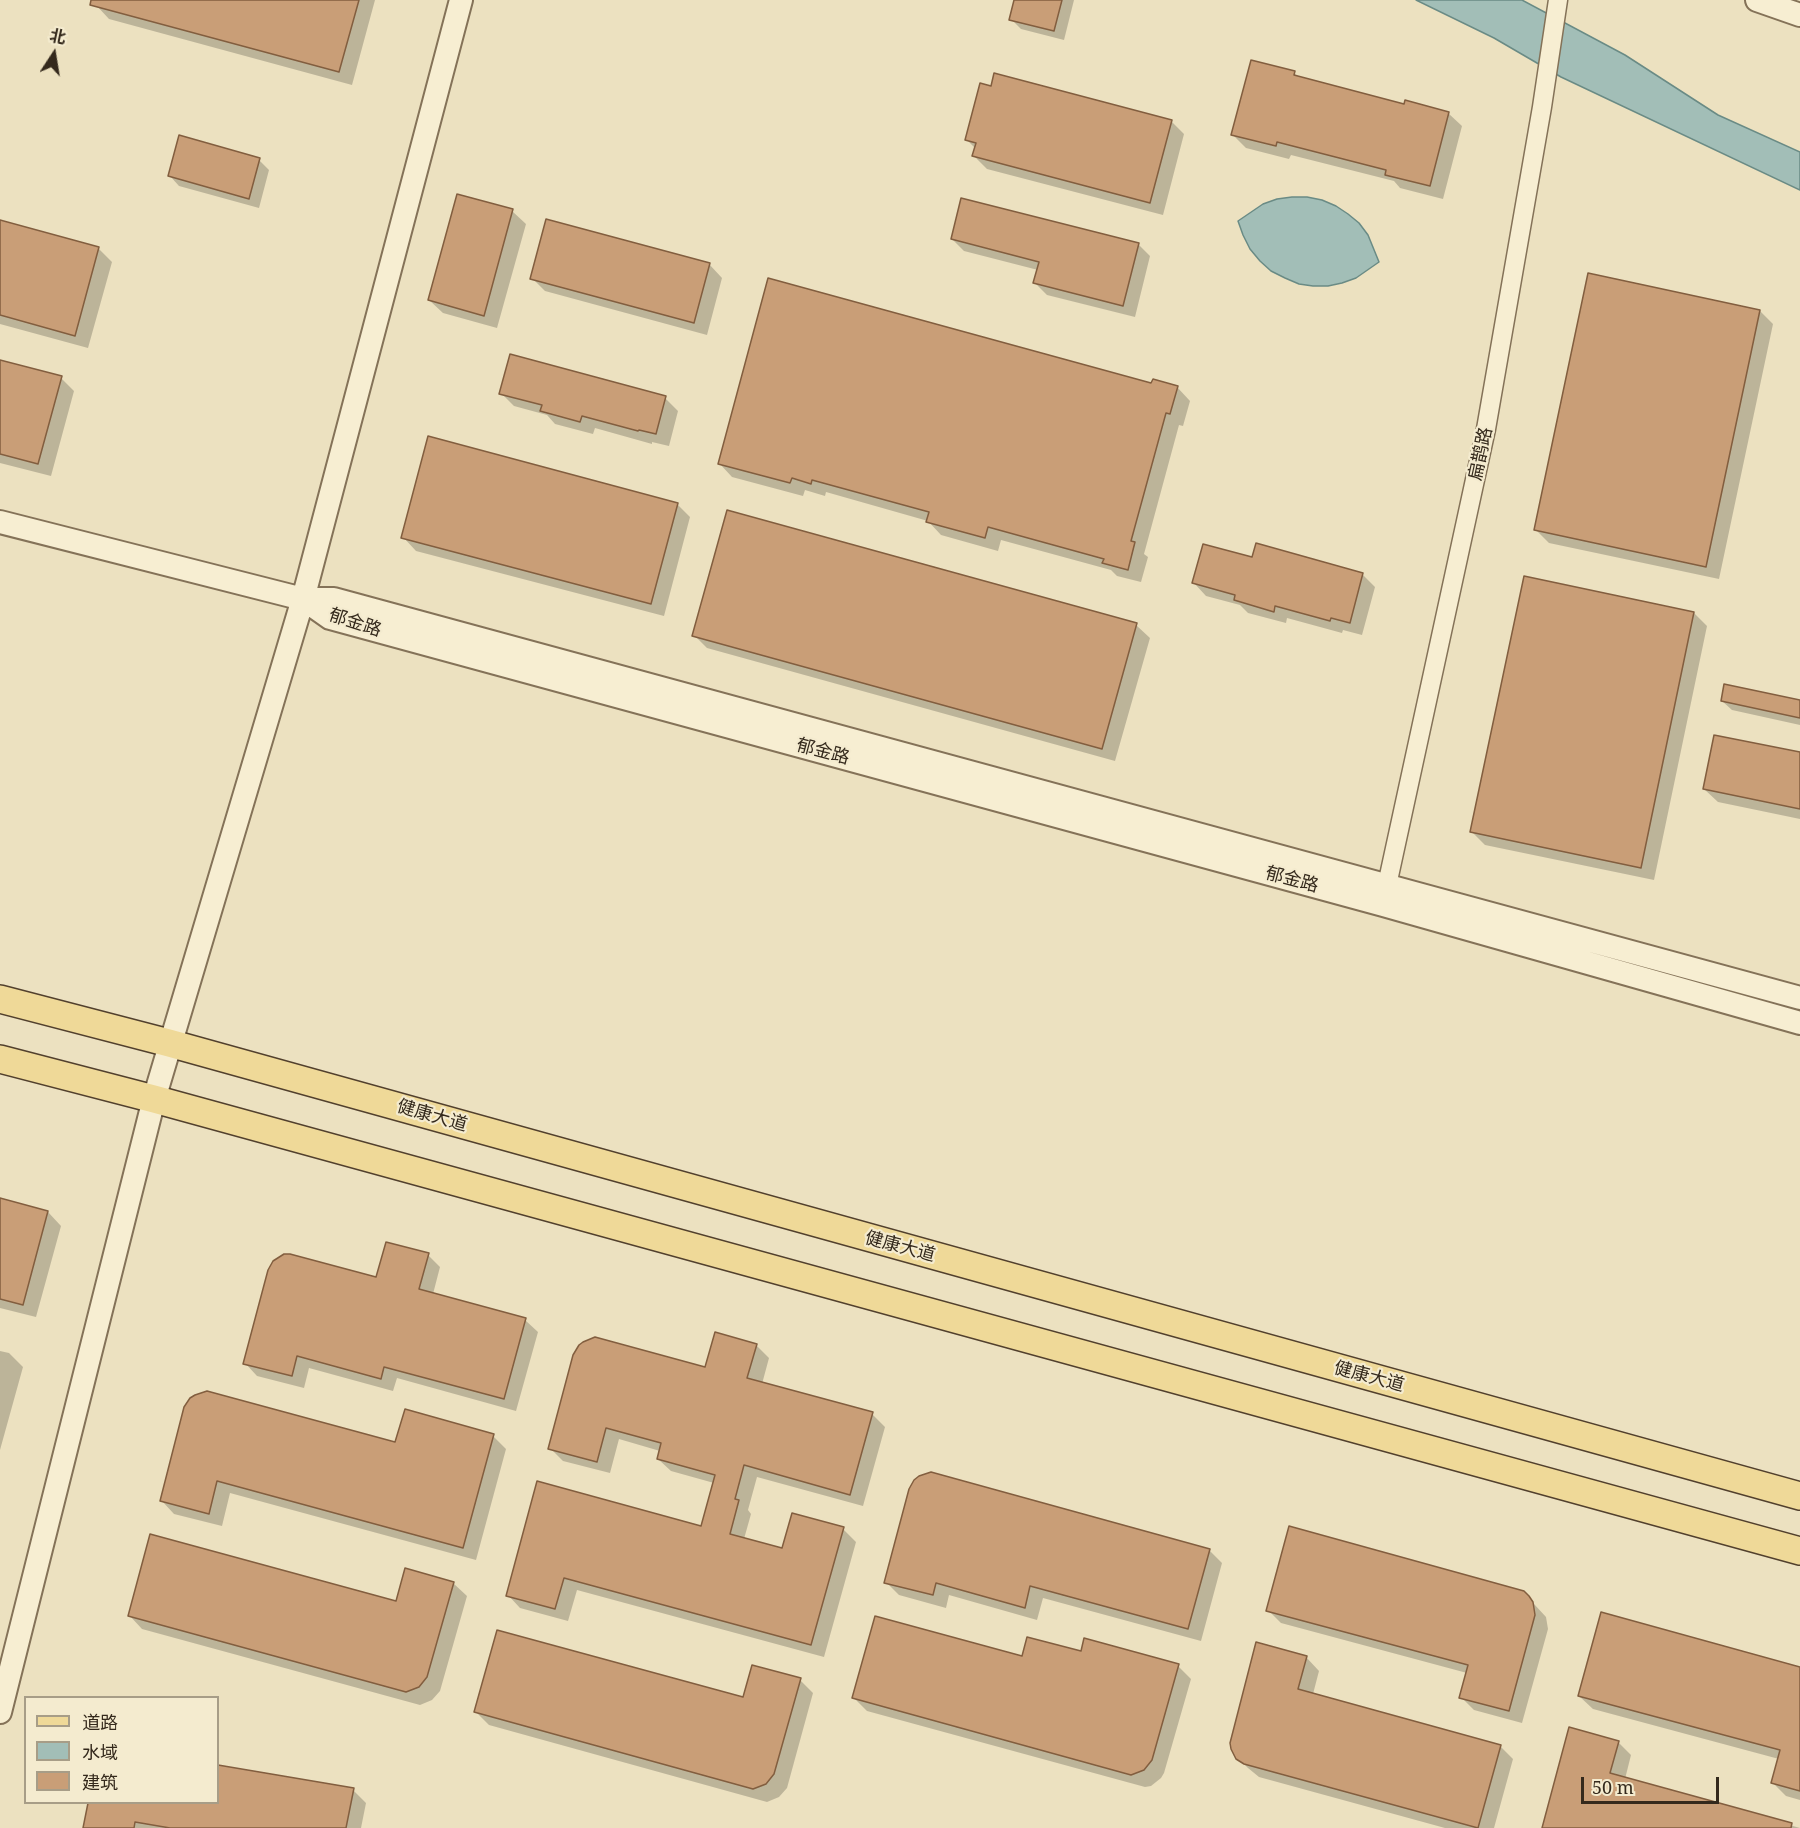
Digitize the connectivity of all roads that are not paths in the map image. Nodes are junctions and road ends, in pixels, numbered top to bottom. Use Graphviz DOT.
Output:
graph roads {
  1 [pos="461,0"];
  2 [pos="1558,0"];
  3 [pos="1757,0"];
  4 [pos="1800,15"];
  5 [pos="0,522"];
  6 [pos="303,599"];
  7 [pos="1385,895"];
  8 [pos="0,999"];
  9 [pos="1800,999"];
  10 [pos="1800,1023"];
  11 [pos="169,1043"];
  12 [pos="0,1059"];
  13 [pos="154,1099"];
  14 [pos="1800,1496"];
  15 [pos="1800,1551"];
  16 [pos="0,1712"];
  1 -- 6 [label="street"];
  2 -- 7 [label="street, 扁鹊路"];
  3 -- 4 [label="street"];
  5 -- 6 [label="street"];
  6 -- 7 [label="street, 郁金路"];
  6 -- 11 [label="street"];
  7 -- 9 [label="street, 郁金路"];
  7 -- 10 [label="street, 郁金路"];
  8 -- 11 [label="main road, 健康大道"];
  11 -- 13 [label="street"];
  11 -- 14 [label="main road, 健康大道"];
  12 -- 13 [label="main road"];
  13 -- 15 [label="main road"];
  13 -- 16 [label="street"];
}
